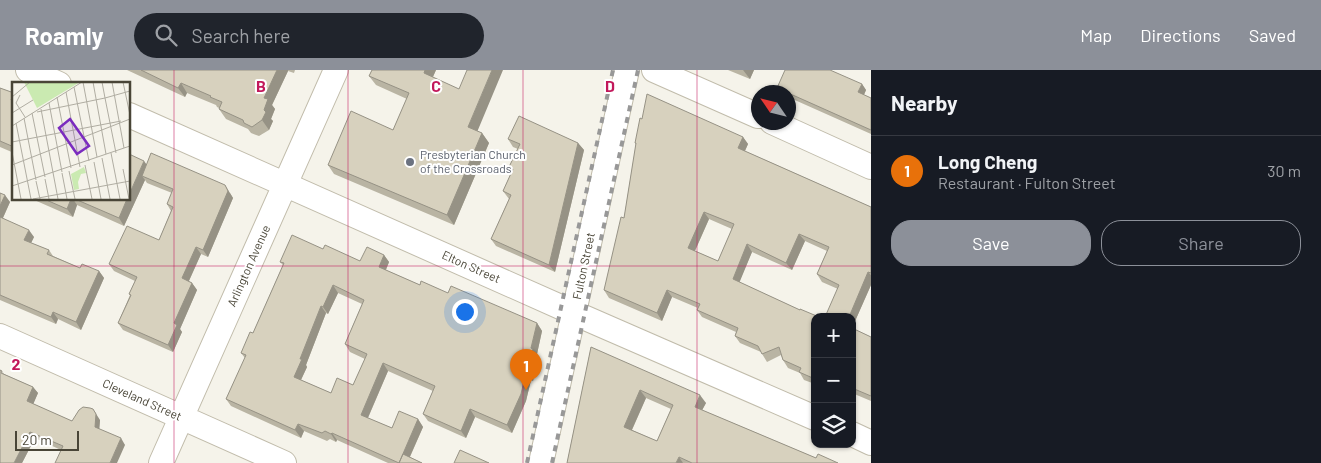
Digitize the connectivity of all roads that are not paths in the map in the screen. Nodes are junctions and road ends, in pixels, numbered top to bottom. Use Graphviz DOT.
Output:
graph roads {
  1 [pos="28,70"];
  2 [pos="336,70"];
  3 [pos="627,70"];
  4 [pos="654,70"];
  5 [pos="55,82"];
  6 [pos="751,113"];
  7 [pos="130,115"];
  8 [pos="790,130"];
  9 [pos="871,167"];
  10 [pos="285,184"];
  11 [pos="574,313"];
  12 [pos="0,336"];
  13 [pos="811,416"];
  14 [pos="182,417"];
  15 [pos="856,436"];
  16 [pos="871,443"];
  17 [pos="161,463"];
  18 [pos="284,463"];
  19 [pos="542,463"];
  1 -- 5 [label="street"];
  2 -- 10 [label="street, Arlington Avenue"];
  3 -- 11 [label="street, Fulton Street"];
  4 -- 6 [label="street"];
  7 -- 10 [label="street, Elton Street"];
  8 -- 9 [label="street"];
  10 -- 11 [label="street, Elton Street"];
  10 -- 14 [label="street, Arlington Avenue"];
  11 -- 13 [label="street, Elton Street"];
  11 -- 19 [label="street, Fulton Street"];
  12 -- 14 [label="street, Cleveland Street"];
  14 -- 17 [label="street, Arlington Avenue"];
  14 -- 18 [label="street, Cleveland Street"];
  15 -- 16 [label="street"];
}
